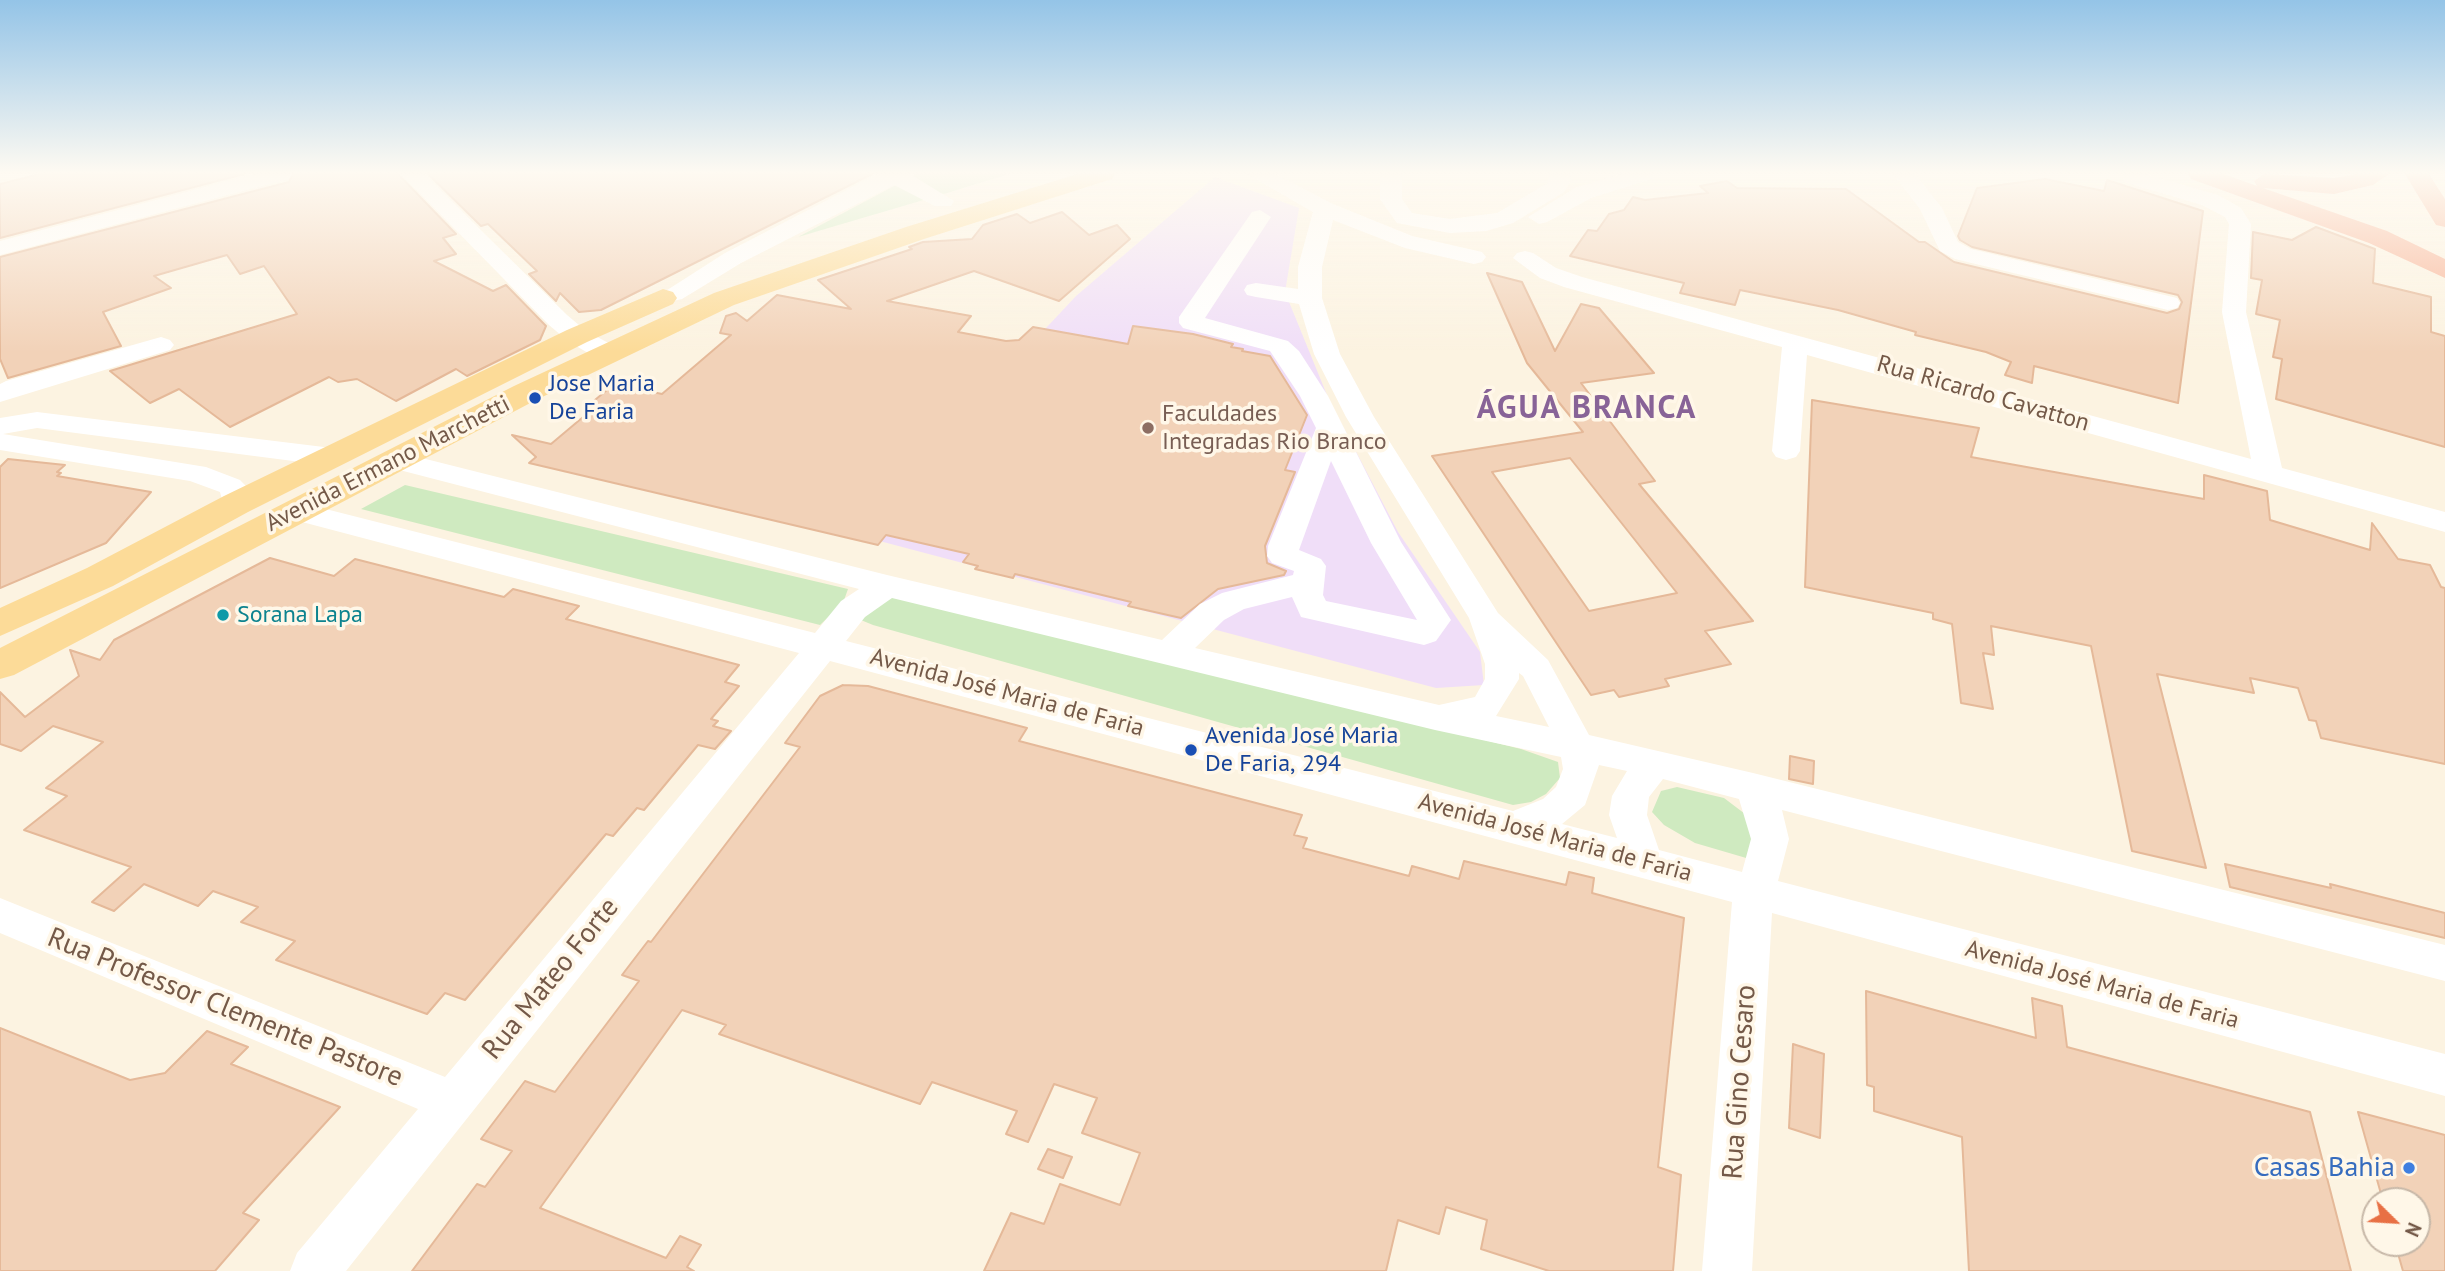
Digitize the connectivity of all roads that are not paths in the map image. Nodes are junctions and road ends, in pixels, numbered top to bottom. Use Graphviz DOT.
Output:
graph roads {
  1 [pos="57,233"];
  2 [pos="472,233"];
  3 [pos="781,233"];
  4 [pos="843,233"];
  5 [pos="914,233"];
  6 [pos="1254,233"];
  7 [pos="1319,233"];
  8 [pos="1386,233"];
  9 [pos="1510,233"];
  10 [pos="1536,233"];
  11 [pos="1942,233"];
  12 [pos="2239,233"];
  13 [pos="2368,233"];
  14 [pos="1487,246"];
  15 [pos="0,248"];
  16 [pos="1513,261"];
  17 [pos="2445,270"];
  18 [pos="1237,287"];
  19 [pos="673,294"];
  20 [pos="1310,298"];
  21 [pos="2168,303"];
  22 [pos="577,337"];
  23 [pos="1795,342"];
  24 [pos="162,345"];
  25 [pos="607,353"];
  26 [pos="0,394"];
  27 [pos="0,426"];
  28 [pos="1330,428"];
  29 [pos="0,442"];
  30 [pos="1786,450"];
  31 [pos="332,457"];
  32 [pos="394,460"];
  33 [pos="2269,475"];
  34 [pos="236,504"];
  35 [pos="298,511"];
  36 [pos="2445,523"];
  37 [pos="100,577"];
  38 [pos="1308,582"];
  39 [pos="887,586"];
  40 [pos="1485,618"];
  41 [pos="0,624"];
  42 [pos="71,629"];
  43 [pos="0,632"];
  44 [pos="823,646"];
  45 [pos="0,650"];
  46 [pos="1168,654"];
  47 [pos="866,656"];
  48 [pos="0,665"];
  49 [pos="789,688"];
  50 [pos="1435,718"];
  51 [pos="1577,747"];
  52 [pos="1656,763"];
  53 [pos="1753,787"];
  54 [pos="1514,826"];
  55 [pos="1644,862"];
  56 [pos="1753,892"];
  57 [pos="0,915"];
  58 [pos="2445,963"];
  59 [pos="2445,1075"];
  60 [pos="451,1101"];
  61 [pos="315,1271"];
  62 [pos="1727,1271"];
  1 -- 15 [label="street"];
  2 -- 22 [label="street"];
  3 -- 19 [label="street"];
  4 -- 19 [label="main road, Avenida Ermano Marchetti"];
  5 -- 25 [label="main road, Avenida Ermano Marchetti"];
  6 -- 18 [label="street"];
  7 -- 20 [label="street"];
  8 -- 14 [label="street"];
  9 -- 14 [label="street"];
  10 -- 16 [label="street"];
  11 -- 21 [label="street"];
  12 -- 33 [label="street"];
  13 -- 17 [label="highway"];
  14 -- 16 [label="street"];
  14 -- 16 [label="street"];
  16 -- 23 [label="street, Rua Ricardo Cavatton"];
  18 -- 20 [label="street"];
  18 -- 28 [label="street"];
  19 -- 22 [label="main road, Avenida Ermano Marchetti"];
  20 -- 40 [label="street"];
  22 -- 25 [label="street"];
  22 -- 31 [label="main road, Avenida Ermano Marchetti"];
  23 -- 30 [label="street"];
  23 -- 33 [label="street, Rua Ricardo Cavatton"];
  24 -- 26 [label="street"];
  25 -- 32 [label="main road, Avenida Ermano Marchetti"];
  27 -- 31 [label="street"];
  28 -- 38 [label="street"];
  28 -- 38 [label="street"];
  29 -- 34 [label="street"];
  31 -- 34 [label="main road, Avenida Ermano Marchetti"];
  32 -- 35 [label="main road, Avenida Ermano Marchetti"];
  32 -- 39 [label="street"];
  33 -- 36 [label="street, Rua Ricardo Cavatton"];
  34 -- 37 [label="main road, Avenida Ermano Marchetti"];
  35 -- 42 [label="main road, Avenida Ermano Marchetti"];
  35 -- 44 [label="street, Avenida José Maria de Faria"];
  37 -- 41 [label="main road, Avenida Ermano Marchetti"];
  37 -- 43 [label="street"];
  38 -- 46 [label="street"];
  39 -- 44 [label="street, Rua Mateo Forte"];
  39 -- 46 [label="street"];
  40 -- 50 [label="street"];
  40 -- 51 [label="street"];
  42 -- 45 [label="street"];
  42 -- 48 [label="main road, Avenida Ermano Marchetti"];
  44 -- 47 [label="street, Avenida José Maria de Faria"];
  44 -- 49 [label="street, Rua Mateo Forte"];
  46 -- 50 [label="street"];
  47 -- 49 [label="street, Rua Mateo Forte"];
  47 -- 54 [label="street, Avenida José Maria de Faria"];
  49 -- 60 [label="street, Rua Mateo Forte"];
  50 -- 51 [label="street"];
  51 -- 52 [label="street"];
  51 -- 54 [label="street"];
  52 -- 53 [label="street"];
  52 -- 55 [label="street"];
  53 -- 56 [label="street"];
  53 -- 58 [label="street"];
  54 -- 55 [label="street, Avenida José Maria de Faria"];
  55 -- 56 [label="street, Avenida José Maria de Faria"];
  56 -- 59 [label="street, Avenida José Maria de Faria"];
  56 -- 62 [label="street, Rua Gino Cesaro"];
  57 -- 60 [label="street, Rua Professor Clemente Pastore"];
  60 -- 61 [label="street, Rua Mateo Forte"];
}
